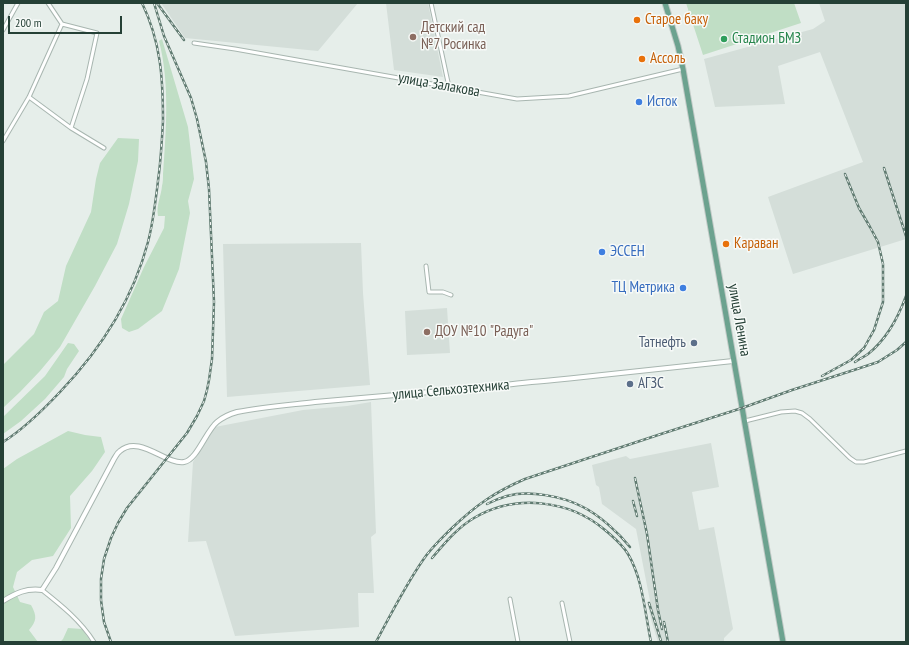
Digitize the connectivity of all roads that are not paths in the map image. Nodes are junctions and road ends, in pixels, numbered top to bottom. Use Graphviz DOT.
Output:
graph roads {
  1 [pos="18,3"];
  2 [pos="48,3"];
  3 [pos="431,3"];
  4 [pos="665,3"];
  5 [pos="62,24"];
  6 [pos="3,30"];
  7 [pos="194,43"];
  8 [pos="683,69"];
  9 [pos="449,87"];
  10 [pos="29,97"];
  11 [pos="71,128"];
  12 [pos="3,141"];
  13 [pos="104,148"];
  14 [pos="426,266"];
  15 [pos="451,295"];
  16 [pos="733,361"];
  17 [pos="745,421"];
  18 [pos="906,451"];
  19 [pos="42,590"];
  20 [pos="510,599"];
  21 [pos="3,601"];
  22 [pos="562,603"];
  23 [pos="94,642"];
  24 [pos="518,642"];
  25 [pos="570,642"];
  26 [pos="783,642"];
  1 -- 6 [label="street"];
  2 -- 5 [label="street"];
  3 -- 9 [label="street"];
  4 -- 8 [label="main road, улица Ленина"];
  5 -- 10 [label="street"];
  5 -- 11 [label="street"];
  7 -- 9 [label="street, улица Залакова"];
  8 -- 9 [label="street, улица Залакова"];
  8 -- 16 [label="main road, улица Ленина"];
  10 -- 11 [label="street"];
  10 -- 12 [label="street"];
  11 -- 13 [label="street"];
  14 -- 15 [label="street"];
  16 -- 17 [label="main road, улица Ленина"];
  16 -- 19 [label="street, улица Сельхозтехника"];
  17 -- 18 [label="street"];
  17 -- 26 [label="main road, улица Ленина"];
  19 -- 21 [label="street"];
  19 -- 23 [label="street"];
  20 -- 24 [label="street"];
  22 -- 25 [label="street"];
}
